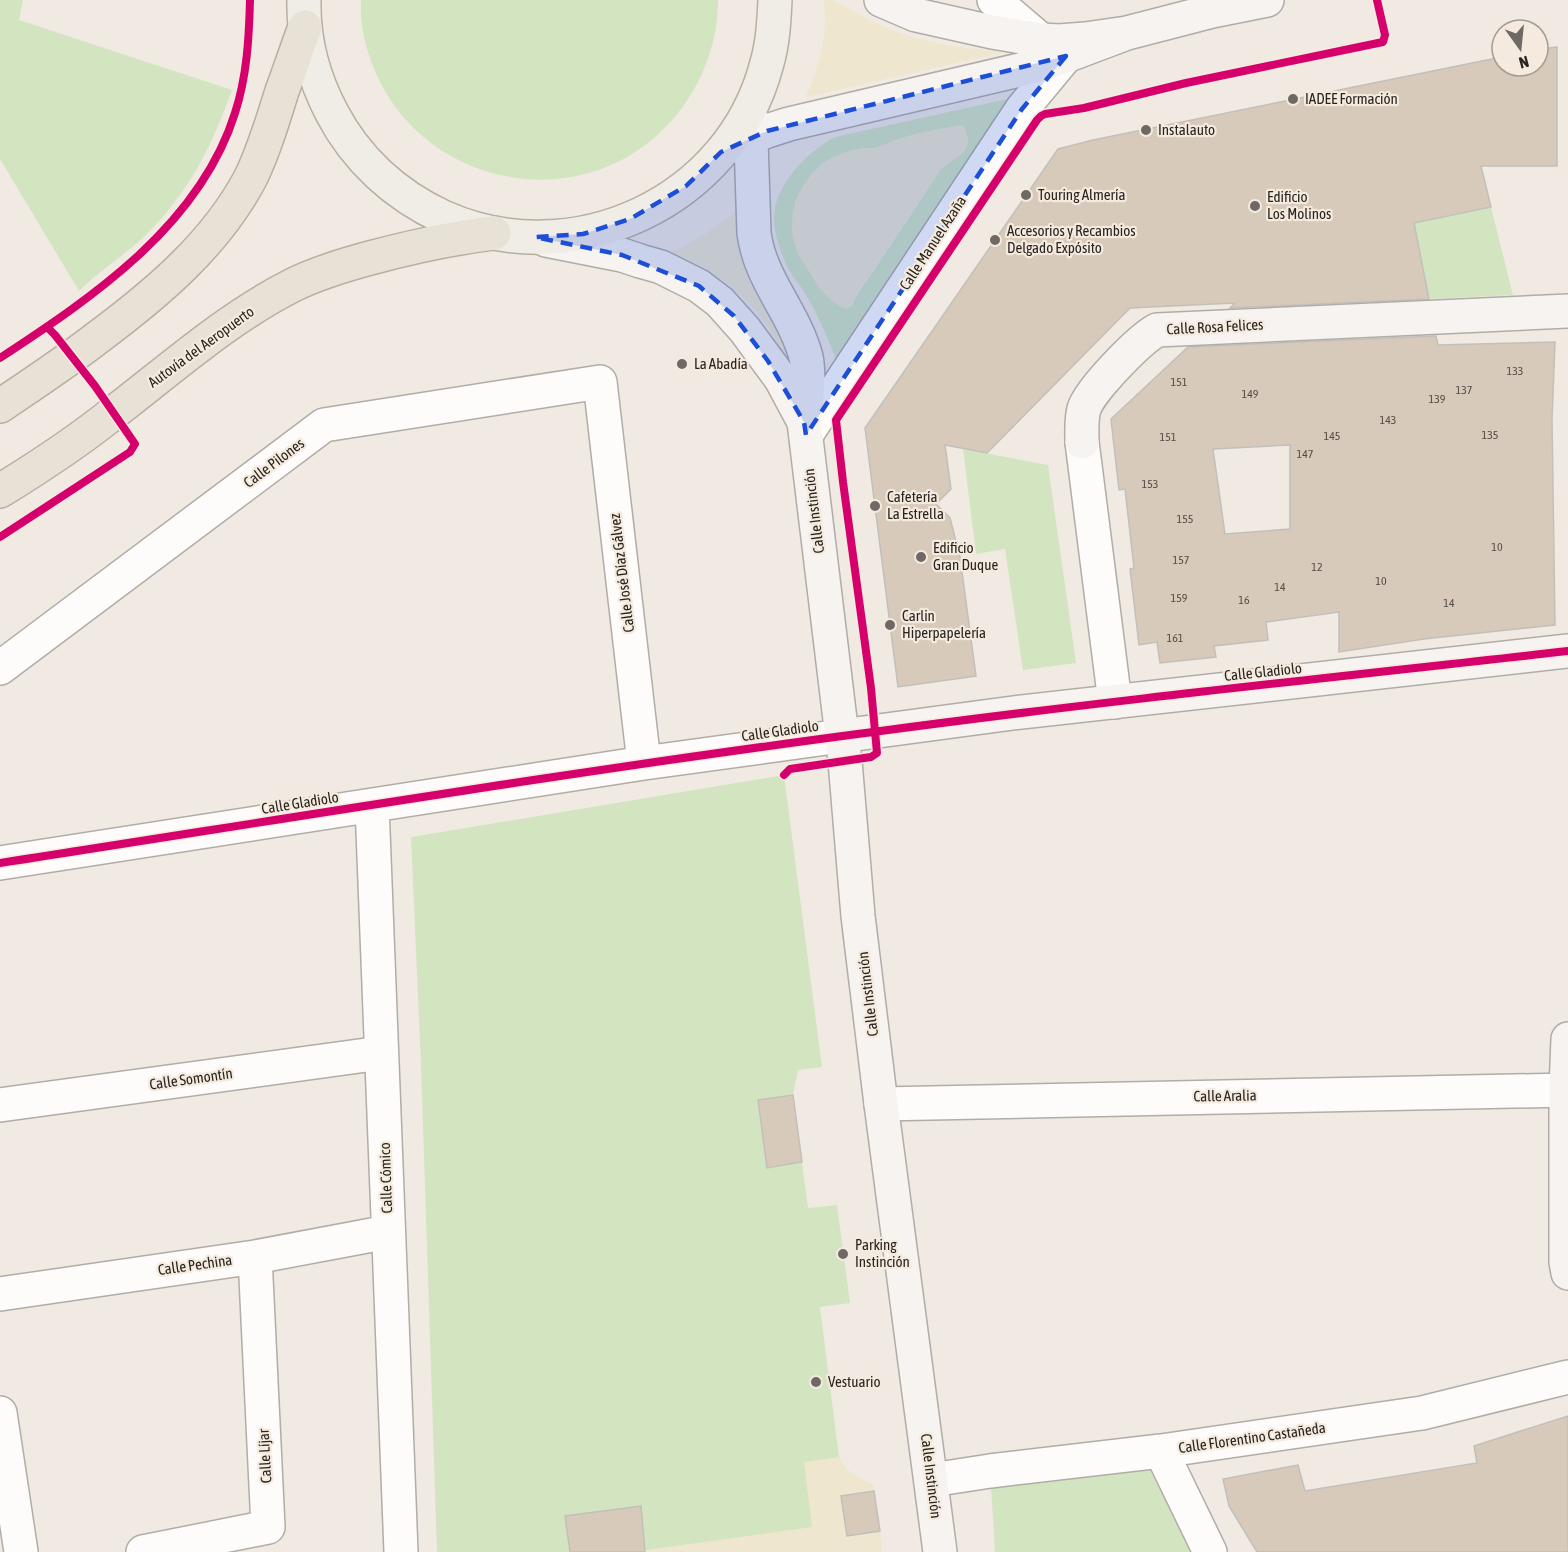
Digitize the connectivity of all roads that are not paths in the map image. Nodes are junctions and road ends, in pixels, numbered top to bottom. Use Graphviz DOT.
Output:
graph roads {
  1 [pos="775,0"];
  2 [pos="881,0"];
  3 [pos="994,0"];
  4 [pos="1267,0"];
  5 [pos="305,13"];
  6 [pos="1054,48"];
  7 [pos="750,123"];
  8 [pos="494,233"];
  9 [pos="535,237"];
  10 [pos="1568,311"];
  11 [pos="600,382"];
  12 [pos="0,406"];
  13 [pos="805,429"];
  14 [pos="0,490"];
  15 [pos="1568,651"];
  16 [pos="0,668"];
  17 [pos="1115,702"];
  18 [pos="841,736"];
  19 [pos="644,763"];
  20 [pos="372,805"];
  21 [pos="0,863"];
  22 [pos="1568,1039"];
  23 [pos="381,1053"];
  24 [pos="1567,1089"];
  25 [pos="881,1104"];
  26 [pos="0,1105"];
  27 [pos="388,1232"];
  28 [pos="255,1257"];
  29 [pos="1568,1273"];
  30 [pos="0,1294"];
  31 [pos="1568,1377"];
  32 [pos="0,1413"];
  33 [pos="1161,1451"];
  34 [pos="932,1480"];
  35 [pos="21,1552"];
  36 [pos="143,1552"];
  37 [pos="401,1552"];
  38 [pos="940,1552"];
  39 [pos="1210,1552"];
  1 -- 7 [label="main road"];
  2 -- 6 [label="street"];
  3 -- 6 [label="street"];
  4 -- 6 [label="street"];
  5 -- 8 [label="main road"];
  5 -- 12 [label="highway"];
  6 -- 7 [label="street"];
  6 -- 13 [label="street, Calle Manuel Azaña"];
  7 -- 9 [label="main road"];
  7 -- 13 [label="street, Calle Instinción"];
  8 -- 9 [label="main road"];
  8 -- 14 [label="highway, Autovía del Aeropuerto"];
  9 -- 13 [label="street, Calle Instinción"];
  10 -- 17 [label="street, Calle Rosa Felices"];
  11 -- 16 [label="street, Calle Pilones"];
  11 -- 19 [label="street, Calle José Díaz Gálvez"];
  13 -- 18 [label="street, Calle Instinción"];
  15 -- 17 [label="street, Calle Gladiolo"];
  17 -- 18 [label="street, Calle Gladiolo"];
  18 -- 19 [label="street, Calle Gladiolo"];
  18 -- 25 [label="street, Calle Instinción"];
  19 -- 20 [label="street, Calle Gladiolo"];
  20 -- 21 [label="street, Calle Gladiolo"];
  20 -- 23 [label="street, Calle Cómico"];
  22 -- 24 [label="street"];
  23 -- 26 [label="street, Calle Somontín"];
  23 -- 27 [label="street, Calle Cómico"];
  24 -- 25 [label="street, Calle Aralia"];
  24 -- 29 [label="street"];
  25 -- 34 [label="street, Calle Instinción"];
  27 -- 28 [label="street, Calle Pechina"];
  27 -- 37 [label="street, Calle Cómico"];
  28 -- 30 [label="street, Calle Pechina"];
  28 -- 36 [label="street, Calle Líjar"];
  31 -- 33 [label="street, Calle Florentino Castañeda"];
  32 -- 35 [label="street"];
  33 -- 34 [label="street, Calle Florentino Castañeda"];
  33 -- 39 [label="street"];
  34 -- 38 [label="street, Calle Instinción"];
}
